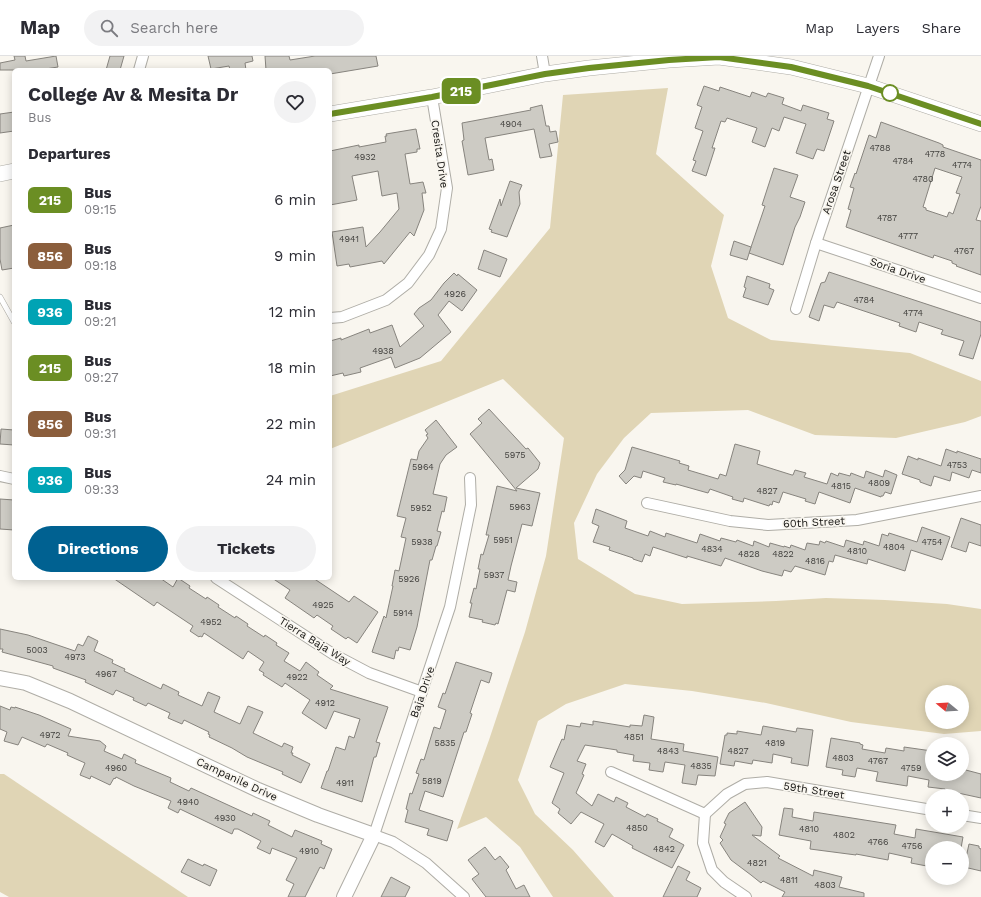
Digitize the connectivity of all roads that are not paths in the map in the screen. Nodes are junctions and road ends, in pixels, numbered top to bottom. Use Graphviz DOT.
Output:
graph roads {
  1 [pos="143,56"];
  2 [pos="542,56"];
  3 [pos="879,56"];
  4 [pos="140,68"];
  5 [pos="545,74"];
  6 [pos="868,86"];
  7 [pos="432,97"];
  8 [pos="332,114"];
  9 [pos="981,124"];
  10 [pos="12,171"];
  11 [pos="0,174"];
  12 [pos="816,242"];
  13 [pos="0,297"];
  14 [pos="981,298"];
  15 [pos="796,309"];
  16 [pos="12,318"];
  17 [pos="332,318"];
  18 [pos="0,476"];
  19 [pos="470,478"];
  20 [pos="12,479"];
  21 [pos="981,496"];
  22 [pos="647,503"];
  23 [pos="219,580"];
  24 [pos="0,678"];
  25 [pos="422,692"];
  26 [pos="611,772"];
  27 [pos="925,809"];
  28 [pos="705,814"];
  29 [pos="969,816"];
  30 [pos="981,818"];
  31 [pos="374,835"];
  32 [pos="344,897"];
  33 [pos="464,897"];
  34 [pos="746,897"];
  1 -- 4 [label="street"];
  2 -- 5 [label="street"];
  3 -- 6 [label="street, Arosa Street"];
  5 -- 6 [label="main road"];
  5 -- 7 [label="main road"];
  6 -- 9 [label="main road"];
  6 -- 12 [label="street, Arosa Street"];
  7 -- 8 [label="main road"];
  7 -- 17 [label="street, Cresita Drive"];
  10 -- 11 [label="main road"];
  12 -- 14 [label="street, Soria Drive"];
  12 -- 15 [label="street, Arosa Street"];
  13 -- 16 [label="lane"];
  18 -- 20 [label="street"];
  19 -- 25 [label="street, Baja Drive"];
  21 -- 22 [label="street, 60th Street"];
  23 -- 25 [label="street, Tierra Baja Way"];
  24 -- 31 [label="street, Campanile Drive"];
  25 -- 31 [label="street, Baja Drive"];
  26 -- 28 [label="street"];
  27 -- 28 [label="street, 59th Street"];
  28 -- 34 [label="street"];
  29 -- 30 [label="street"];
  31 -- 32 [label="street, Baja Drive"];
  31 -- 33 [label="street, Campanile Drive"];
}
